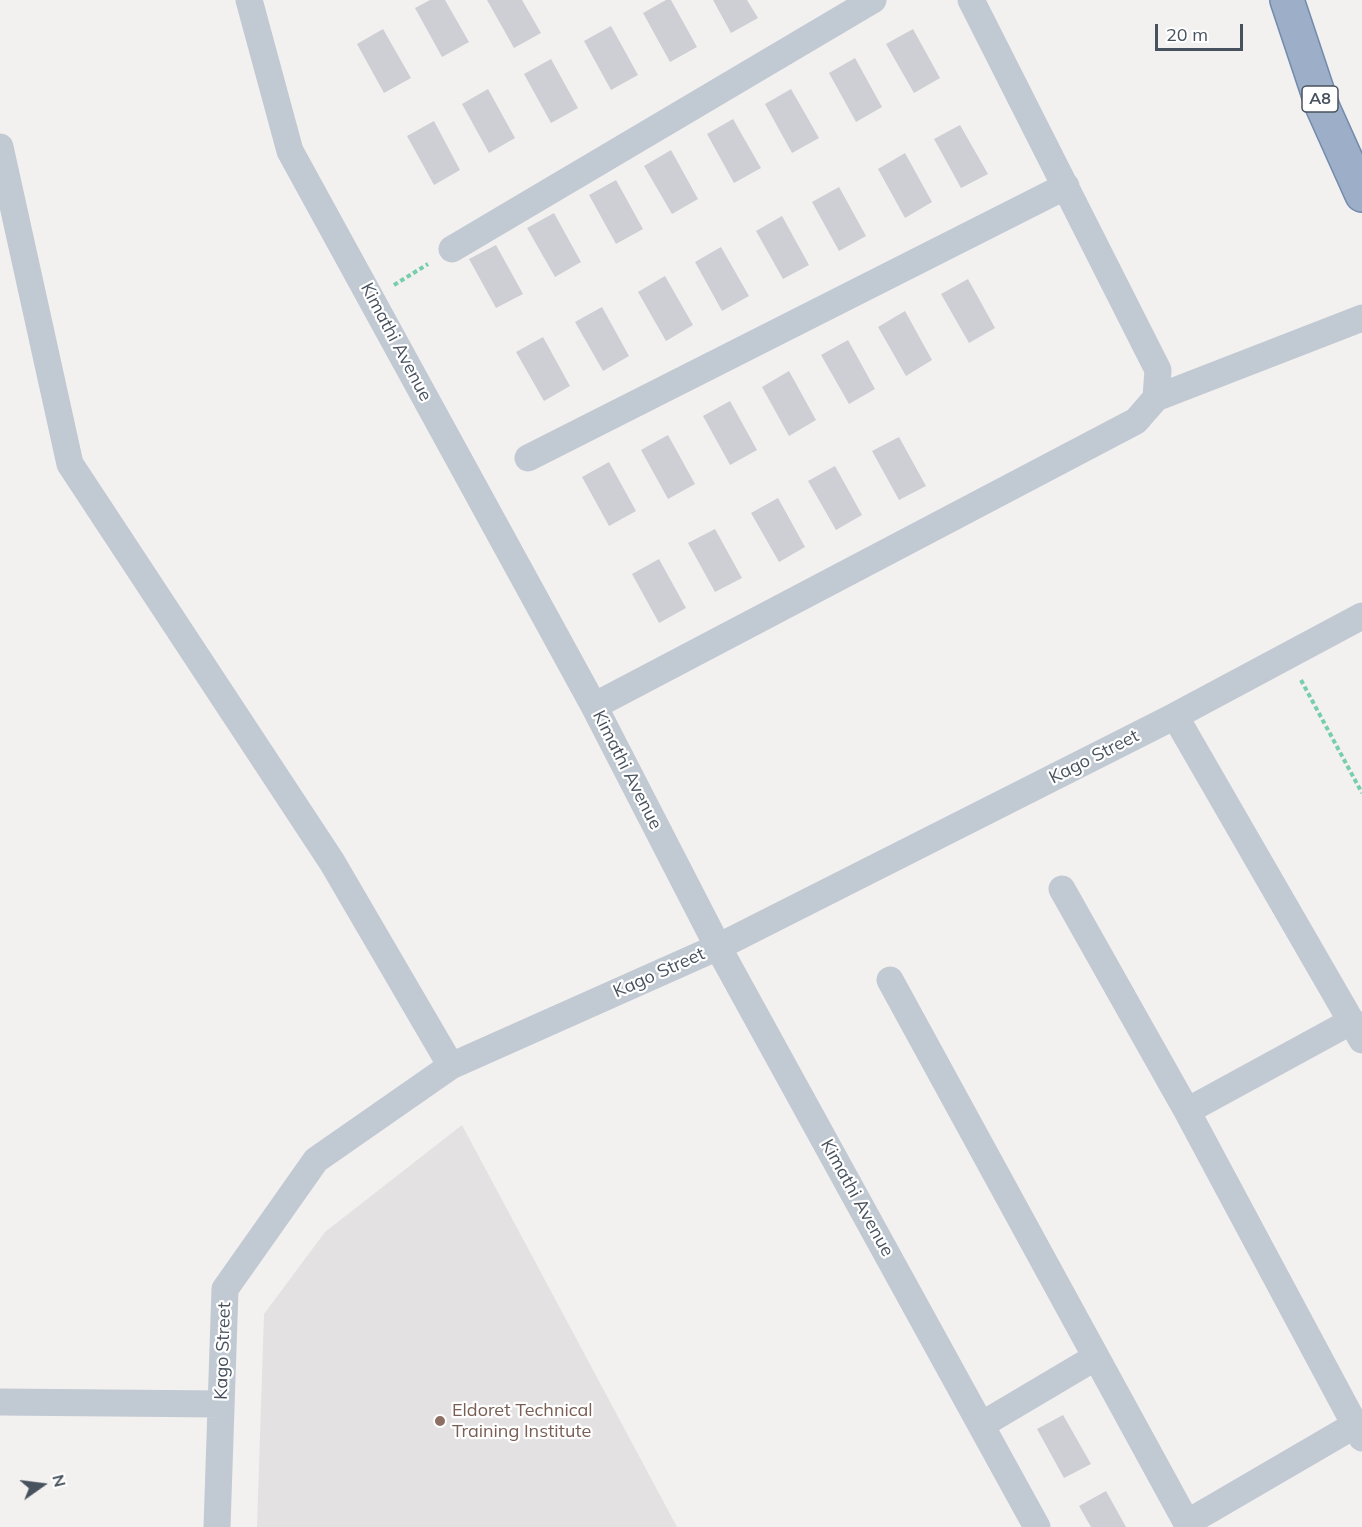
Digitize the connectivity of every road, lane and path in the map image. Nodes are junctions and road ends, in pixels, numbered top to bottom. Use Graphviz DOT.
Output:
graph roads {
  1 [pos="249,0"];
  2 [pos="873,0"];
  3 [pos="971,0"];
  4 [pos="1287,0"];
  5 [pos="0,147"];
  6 [pos="1066,186"];
  7 [pos="1362,195"];
  8 [pos="452,249"];
  9 [pos="372,298"];
  10 [pos="1362,318"];
  11 [pos="1156,398"];
  12 [pos="528,458"];
  13 [pos="1362,616"];
  14 [pos="1288,656"];
  15 [pos="594,706"];
  16 [pos="1175,716"];
  17 [pos="1362,793"];
  18 [pos="1062,889"];
  19 [pos="718,947"];
  20 [pos="890,980"];
  21 [pos="1357,1031"];
  22 [pos="451,1066"];
  23 [pos="1187,1111"];
  24 [pos="1096,1357"];
  25 [pos="0,1402"];
  26 [pos="221,1404"];
  27 [pos="983,1424"];
  28 [pos="1359,1431"];
  29 [pos="1188,1525"];
  30 [pos="217,1527"];
  31 [pos="1037,1527"];
  1 -- 9 [label="street, Kimathi Avenue"];
  2 -- 8 [label="street"];
  3 -- 6 [label="street"];
  4 -- 7 [label="highway, A8"];
  5 -- 22 [label="street"];
  6 -- 11 [label="street"];
  6 -- 12 [label="street"];
  8 -- 9 [label="path"];
  9 -- 15 [label="street, Kimathi Avenue"];
  10 -- 11 [label="street"];
  11 -- 15 [label="street"];
  13 -- 14 [label="street, Kago Street"];
  14 -- 16 [label="street, Kago Street"];
  14 -- 17 [label="path"];
  15 -- 19 [label="street, Kimathi Avenue"];
  16 -- 19 [label="street, Kago Street"];
  16 -- 21 [label="street"];
  18 -- 23 [label="street"];
  19 -- 22 [label="street, Kago Street"];
  19 -- 27 [label="street, Kimathi Avenue"];
  20 -- 24 [label="street"];
  21 -- 23 [label="street"];
  22 -- 26 [label="street, Kago Street"];
  23 -- 28 [label="street"];
  24 -- 27 [label="street"];
  24 -- 29 [label="street"];
  25 -- 26 [label="street"];
  26 -- 30 [label="street, Kago Street"];
  27 -- 31 [label="street, Kimathi Avenue"];
  28 -- 29 [label="street"];
}
